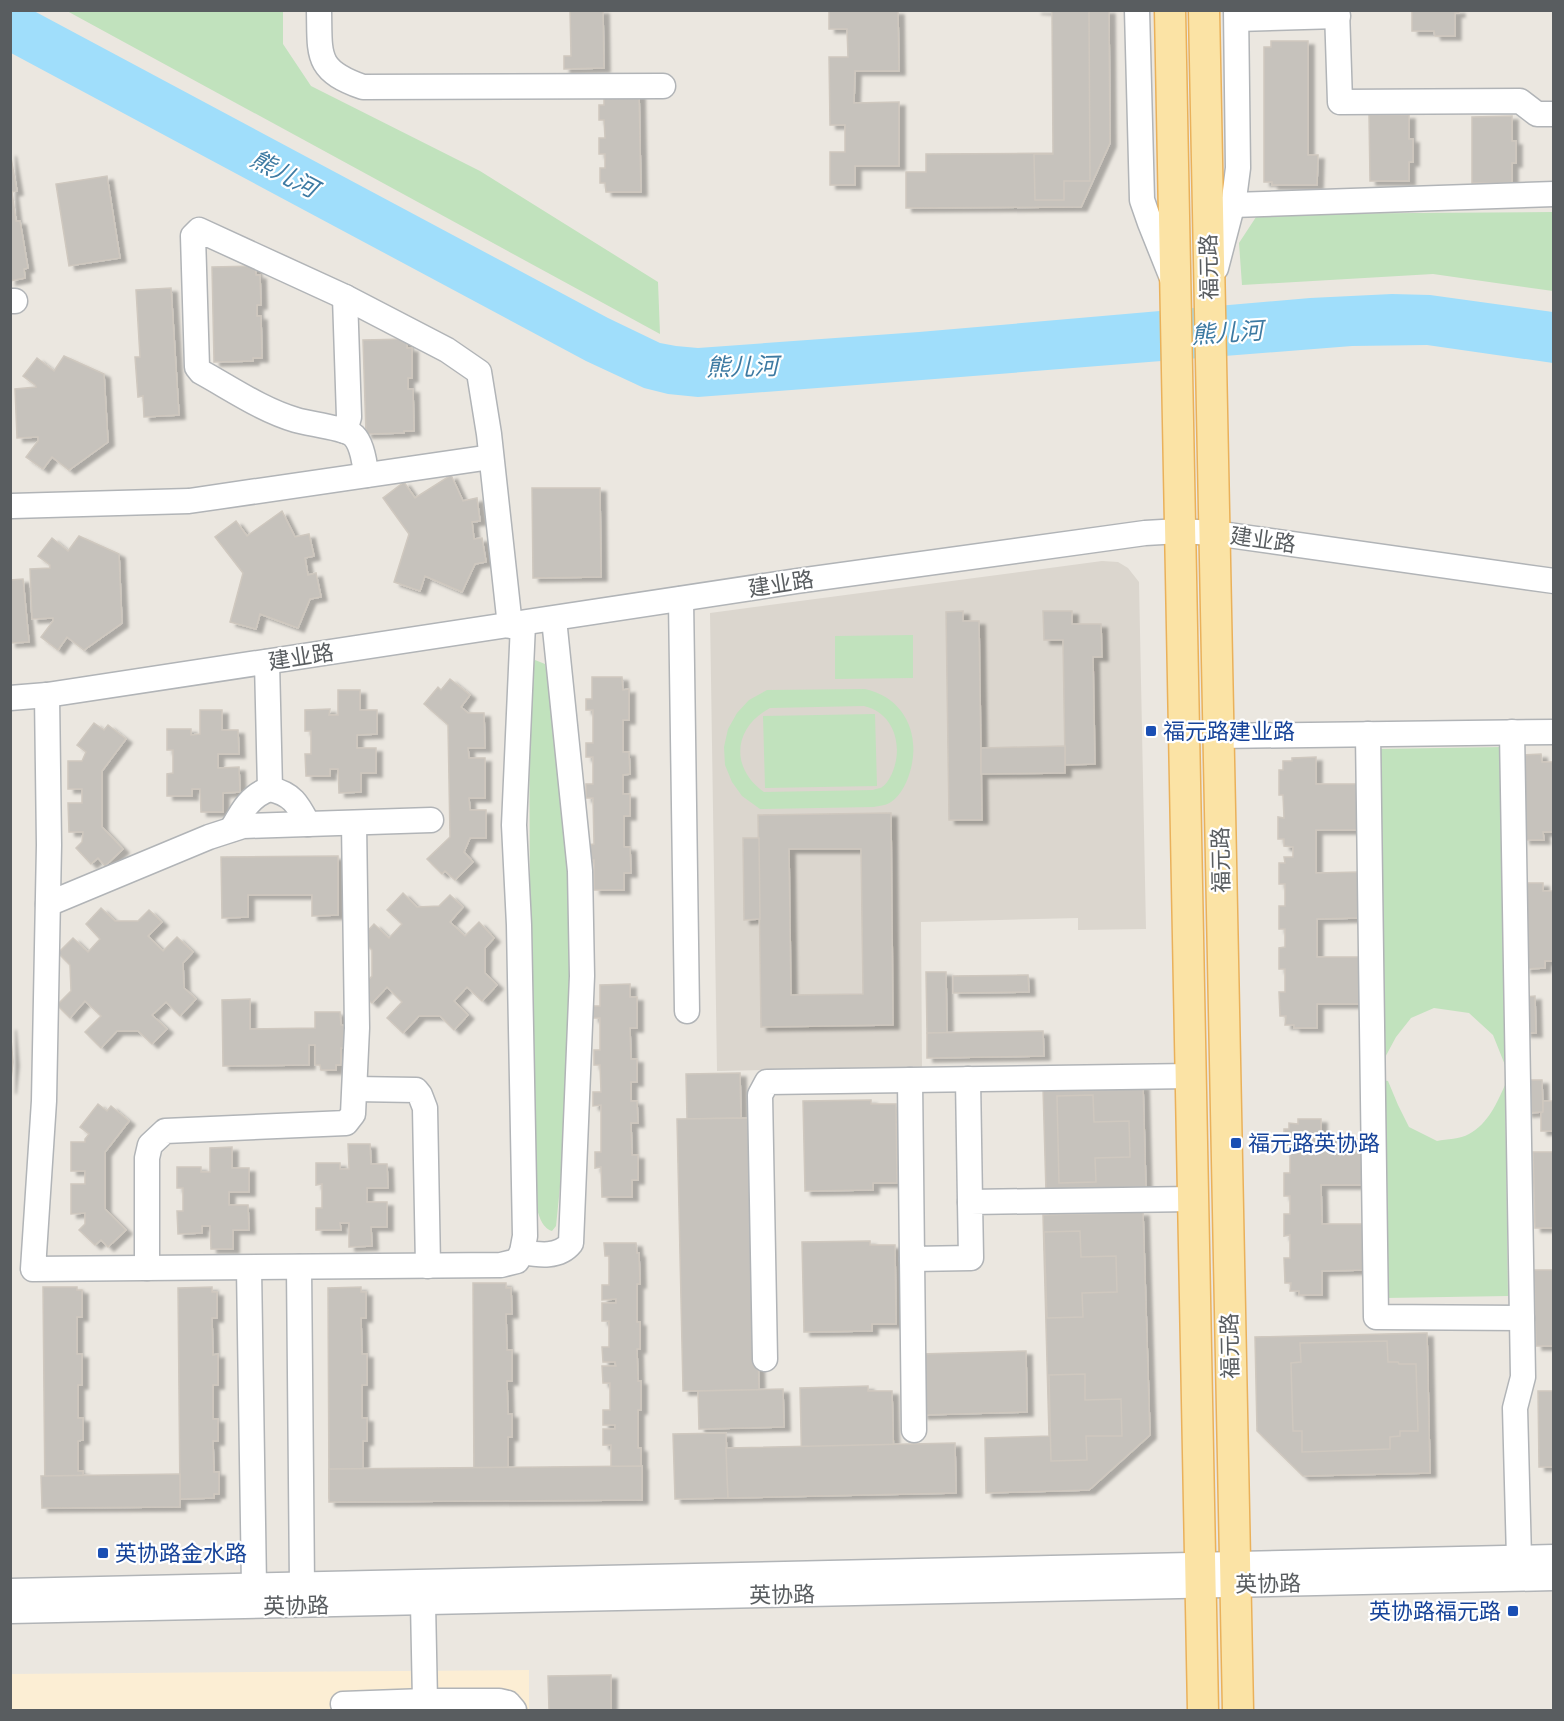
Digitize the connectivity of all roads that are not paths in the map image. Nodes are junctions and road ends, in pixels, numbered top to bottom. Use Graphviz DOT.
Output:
graph roads {
  1 [pos="319,10"];
  2 [pos="1137,10"];
  3 [pos="1170,10"];
  4 [pos="1204,10"];
  5 [pos="1337,13"];
  6 [pos="1237,15"];
  7 [pos="663,86"];
  8 [pos="1554,114"];
  9 [pos="1554,195"];
  10 [pos="1232,205"];
  11 [pos="1176,295"];
  12 [pos="345,297"];
  13 [pos="1210,297"];
  14 [pos="345,431"];
  15 [pos="491,457"];
  16 [pos="366,475"];
  17 [pos="11,510"];
  18 [pos="1180,531"];
  19 [pos="1215,533"];
  20 [pos="1554,581"];
  21 [pos="681,599"];
  22 [pos="554,619"];
  23 [pos="517,625"];
  24 [pos="267,662"];
  25 [pos="47,695"];
  26 [pos="10,698"];
  27 [pos="1512,732"];
  28 [pos="1554,732"];
  29 [pos="1368,734"];
  30 [pos="1218,736"];
  31 [pos="270,789"];
  32 [pos="431,820"];
  33 [pos="354,823"];
  34 [pos="308,824"];
  35 [pos="232,829"];
  36 [pos="48,904"];
  37 [pos="687,1011"];
  38 [pos="1191,1076"];
  39 [pos="968,1079"];
  40 [pos="910,1080"];
  41 [pos="356,1089"];
  42 [pos="1193,1199"];
  43 [pos="970,1202"];
  44 [pos="522,1252"];
  45 [pos="912,1259"];
  46 [pos="428,1266"];
  47 [pos="299,1267"];
  48 [pos="147,1268"];
  49 [pos="249,1268"];
  50 [pos="1522,1318"];
  51 [pos="765,1359"];
  52 [pos="914,1430"];
  53 [pos="1554,1557"];
  54 [pos="1519,1558"];
  55 [pos="1235,1574"];
  56 [pos="1201,1575"];
  57 [pos="1554,1578"];
  58 [pos="302,1585"];
  59 [pos="254,1586"];
  60 [pos="10,1591"];
  61 [pos="423,1603"];
  62 [pos="10,1611"];
  63 [pos="425,1701"];
  64 [pos="349,1706"];
  65 [pos="514,1710"];
  66 [pos="1203,1710"];
  67 [pos="1238,1710"];
  1 -- 7 [label="street"];
  2 -- 11 [label="street"];
  3 -- 11 [label="main road, 福元路"];
  4 -- 13 [label="main road, 福元路"];
  5 -- 6 [label="street"];
  5 -- 8 [label="street"];
  6 -- 10 [label="street"];
  9 -- 10 [label="street"];
  10 -- 13 [label="street"];
  11 -- 18 [label="main road, 福元路"];
  12 -- 14 [label="street"];
  12 -- 14 [label="street"];
  12 -- 15 [label="street"];
  13 -- 19 [label="main road, 福元路"];
  14 -- 16 [label="street"];
  15 -- 16 [label="street"];
  15 -- 23 [label="street"];
  16 -- 17 [label="street"];
  18 -- 19 [label="street, 建业路"];
  18 -- 21 [label="street, 建业路"];
  18 -- 38 [label="main road, 福元路"];
  19 -- 20 [label="street, 建业路"];
  19 -- 30 [label="main road, 福元路"];
  21 -- 22 [label="street, 建业路"];
  21 -- 37 [label="street"];
  22 -- 23 [label="street, 建业路"];
  22 -- 44 [label="street"];
  23 -- 24 [label="street, 建业路"];
  23 -- 44 [label="street"];
  24 -- 25 [label="street, 建业路"];
  24 -- 31 [label="street"];
  25 -- 26 [label="street, 建业路"];
  25 -- 36 [label="street"];
  27 -- 28 [label="street"];
  27 -- 29 [label="street"];
  27 -- 50 [label="street"];
  29 -- 30 [label="street"];
  29 -- 50 [label="street"];
  30 -- 55 [label="main road, 福元路"];
  31 -- 34 [label="street"];
  31 -- 35 [label="street"];
  32 -- 33 [label="street"];
  33 -- 34 [label="street"];
  33 -- 41 [label="street"];
  34 -- 35 [label="street"];
  35 -- 36 [label="street"];
  36 -- 48 [label="street"];
  38 -- 39 [label="street"];
  38 -- 42 [label="main road, 福元路"];
  39 -- 40 [label="street"];
  39 -- 43 [label="street"];
  40 -- 45 [label="street"];
  40 -- 51 [label="street"];
  41 -- 46 [label="street"];
  41 -- 48 [label="street"];
  42 -- 43 [label="street"];
  42 -- 56 [label="main road, 福元路"];
  43 -- 45 [label="street"];
  44 -- 46 [label="street"];
  45 -- 52 [label="street"];
  46 -- 47 [label="street"];
  47 -- 49 [label="street"];
  47 -- 58 [label="street"];
  48 -- 49 [label="street"];
  49 -- 59 [label="street"];
  50 -- 54 [label="street"];
  53 -- 54 [label="street, 英协路"];
  54 -- 55 [label="street, 英协路"];
  55 -- 56 [label="street, 英协路"];
  55 -- 57 [label="street, 英协路"];
  55 -- 67 [label="main road, 福元路"];
  56 -- 58 [label="street, 英协路"];
  56 -- 61 [label="street, 英协路"];
  56 -- 66 [label="main road, 福元路"];
  58 -- 59 [label="street, 英协路"];
  59 -- 60 [label="street, 英协路"];
  61 -- 62 [label="street, 英协路"];
  61 -- 63 [label="street"];
  63 -- 64 [label="street"];
  63 -- 65 [label="street"];
}
